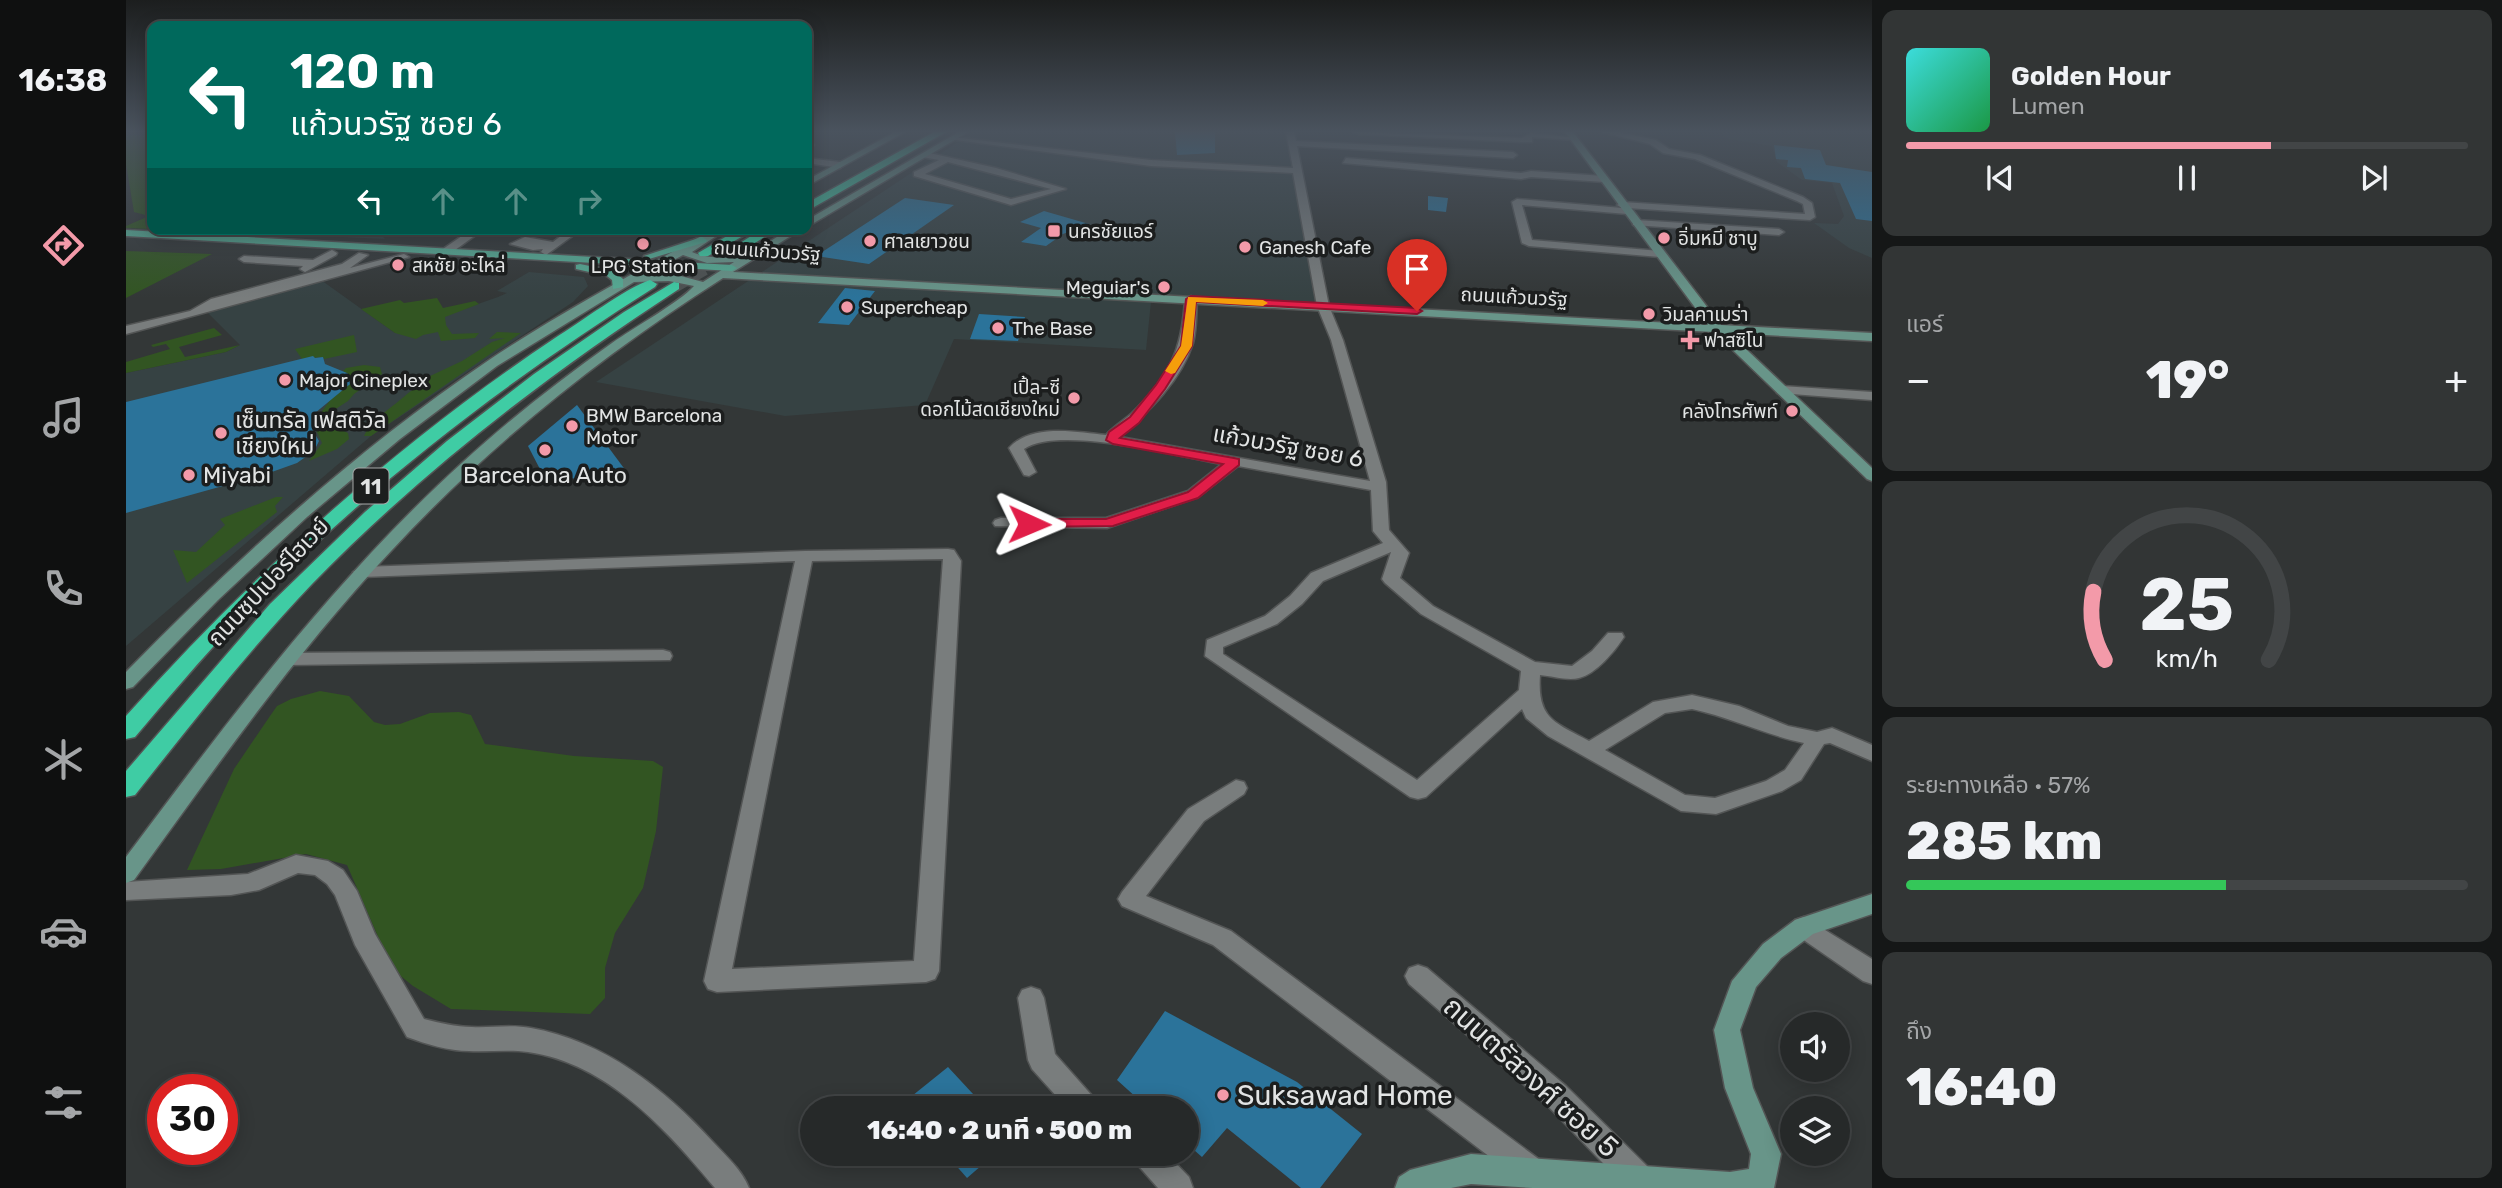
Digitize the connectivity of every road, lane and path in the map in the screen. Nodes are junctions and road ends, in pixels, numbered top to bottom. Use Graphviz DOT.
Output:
graph roads {
  1 [pos="843,187"];
  2 [pos="870,187"];
  3 [pos="963,187"];
  4 [pos="1056,187"];
  5 [pos="1302,187"];
  6 [pos="1610,187"];
  7 [pos="1772,187"];
  8 [pos="812,205"];
  9 [pos="1625,208"];
  10 [pos="812,221"];
  11 [pos="1636,223"];
  12 [pos="1779,232"];
  13 [pos="126,233"];
  14 [pos="147,234"];
  15 [pos="162,235"];
  16 [pos="470,235"];
  17 [pos="567,235"];
  18 [pos="715,235"];
  19 [pos="731,235"];
  20 [pos="764,235"];
  21 [pos="787,235"];
  22 [pos="126,243"];
  23 [pos="703,246"];
  24 [pos="687,248"];
  25 [pos="547,249"];
  26 [pos="447,251"];
  27 [pos="332,253"];
  28 [pos="1660,254"];
  29 [pos="363,255"];
  30 [pos="752,256"];
  31 [pos="404,257"];
  32 [pos="244,259"];
  33 [pos="583,262"];
  34 [pos="662,262"];
  35 [pos="315,263"];
  36 [pos="727,266"];
  37 [pos="304,269"];
  38 [pos="649,277"];
  39 [pos="621,285"];
  40 [pos="674,286"];
  41 [pos="700,288"];
  42 [pos="1191,299"];
  43 [pos="212,305"];
  44 [pos="1329,306"];
  45 [pos="1717,328"];
  46 [pos="126,330"];
  47 [pos="1872,337"];
  48 [pos="1782,390"];
  49 [pos="1872,396"];
  50 [pos="1113,440"];
  51 [pos="1234,462"];
  52 [pos="1029,472"];
  53 [pos="1872,476"];
  54 [pos="1378,482"];
  55 [pos="1001,523"];
  56 [pos="1393,545"];
  57 [pos="805,556"];
  58 [pos="362,572"];
  59 [pos="1615,637"];
  60 [pos="663,656"];
  61 [pos="288,659"];
  62 [pos="1531,668"];
  63 [pos="126,683"];
  64 [pos="1529,692"];
  65 [pos="126,730"];
  66 [pos="1817,738"];
  67 [pos="1589,751"];
  68 [pos="1872,754"];
  69 [pos="126,788"];
  70 [pos="1236,788"];
  71 [pos="126,874"];
  72 [pos="126,891"];
  73 [pos="1872,904"];
  74 [pos="1804,927"];
  75 [pos="1872,972"];
  76 [pos="1418,976"];
  77 [pos="1031,998"];
  78 [pos="1075,1096"];
  79 [pos="1158,1166"];
  80 [pos="1535,1173"];
  81 [pos="1641,1181"];
  82 [pos="1768,1185"];
  83 [pos="734,1188"];
  84 [pos="1178,1188"];
  85 [pos="1410,1188"];
  1 -- 8 [label="highway"];
  2 -- 10 [label="main road"];
  3 -- 4 [label="street"];
  5 -- 44 [label="street"];
  6 -- 9 [label="main road"];
  7 -- 9 [label="street"];
  9 -- 11 [label="main road"];
  9 -- 28 [label="street"];
  11 -- 12 [label="street"];
  11 -- 28 [label="main road"];
  13 -- 14 [label="main road, ถนนแก้วนวรัฐ"];
  15 -- 26 [label="main road, ถนนแก้วนวรัฐ"];
  16 -- 26 [label="street"];
  17 -- 25 [label="street"];
  18 -- 23 [label="main road"];
  19 -- 23 [label="highway"];
  20 -- 36 [label="highway"];
  21 -- 30 [label="main road"];
  22 -- 27 [label="main road, ถนนแก้วนวรัฐ"];
  23 -- 24 [label="main road"];
  23 -- 33 [label="main road"];
  24 -- 30 [label="main road"];
  24 -- 34 [label="main road"];
  25 -- 26 [label="main road, ถนนแก้วนวรัฐ"];
  25 -- 33 [label="main road, ถนนแก้วนวรัฐ"];
  27 -- 29 [label="main road, ถนนแก้วนวรัฐ"];
  27 -- 35 [label="street"];
  28 -- 45 [label="main road"];
  29 -- 31 [label="main road, ถนนแก้วนวรัฐ"];
  29 -- 43 [label="street"];
  30 -- 36 [label="main road"];
  31 -- 33 [label="main road, ถนนแก้วนวรัฐ"];
  31 -- 43 [label="street"];
  32 -- 35 [label="street"];
  33 -- 34 [label="main road, ถนนแก้วนวรัฐ"];
  33 -- 38 [label="main road, ถนนแก้วนวรัฐ"];
  33 -- 39 [label="main road"];
  34 -- 36 [label="main road, ถนนแก้วนวรัฐ"];
  34 -- 38 [label="main road"];
  35 -- 37 [label="street"];
  36 -- 38 [label="main road, ถนนแก้วนวรัฐ"];
  36 -- 41 [label="main road"];
  36 -- 42 [label="main road, ถนนแก้วนวรัฐ"];
  38 -- 39 [label="main road"];
  38 -- 65 [label="highway, ถนนซุปเปอร์ไฮเวย์ / 11"];
  39 -- 41 [label="main road"];
  39 -- 63 [label="main road"];
  40 -- 69 [label="highway, ถนนซุปเปอร์ไฮเวย์ / 11"];
  41 -- 58 [label="main road"];
  42 -- 44 [label="main road, ถนนแก้วนวรัฐ"];
  42 -- 50 [label="street"];
  43 -- 46 [label="street"];
  44 -- 45 [label="main road, ถนนแก้วนวรัฐ"];
  44 -- 54 [label="street"];
  45 -- 47 [label="main road, ถนนแก้วนวรัฐ"];
  45 -- 48 [label="main road"];
  48 -- 49 [label="street"];
  48 -- 53 [label="main road"];
  50 -- 51 [label="street, แก้วนวรัฐ ซอย 6"];
  50 -- 52 [label="street, แก้วนวรัฐ ซอย 6"];
  51 -- 55 [label="street"];
  51 -- 56 [label="street, แก้วนวรัฐ ซอย 6"];
  56 -- 62 [label="street, แก้วนวรัฐ ซอย 6"];
  56 -- 64 [label="street"];
  57 -- 57 [label="street"];
  57 -- 58 [label="street"];
  58 -- 61 [label="main road"];
  59 -- 62 [label="street"];
  60 -- 61 [label="street"];
  61 -- 71 [label="main road"];
  62 -- 64 [label="street"];
  64 -- 67 [label="street"];
  66 -- 67 [label="street"];
  66 -- 67 [label="street"];
  66 -- 68 [label="street"];
  70 -- 80 [label="street"];
  72 -- 83 [label="street"];
  73 -- 74 [label="main road"];
  74 -- 75 [label="street"];
  74 -- 82 [label="main road"];
  76 -- 81 [label="street, ถนนตรัสวงศ์ ซอย 5"];
  77 -- 78 [label="street"];
  79 -- 84 [label="street"];
  80 -- 81 [label="main road"];
  80 -- 85 [label="main road"];
  81 -- 82 [label="main road"];
}
